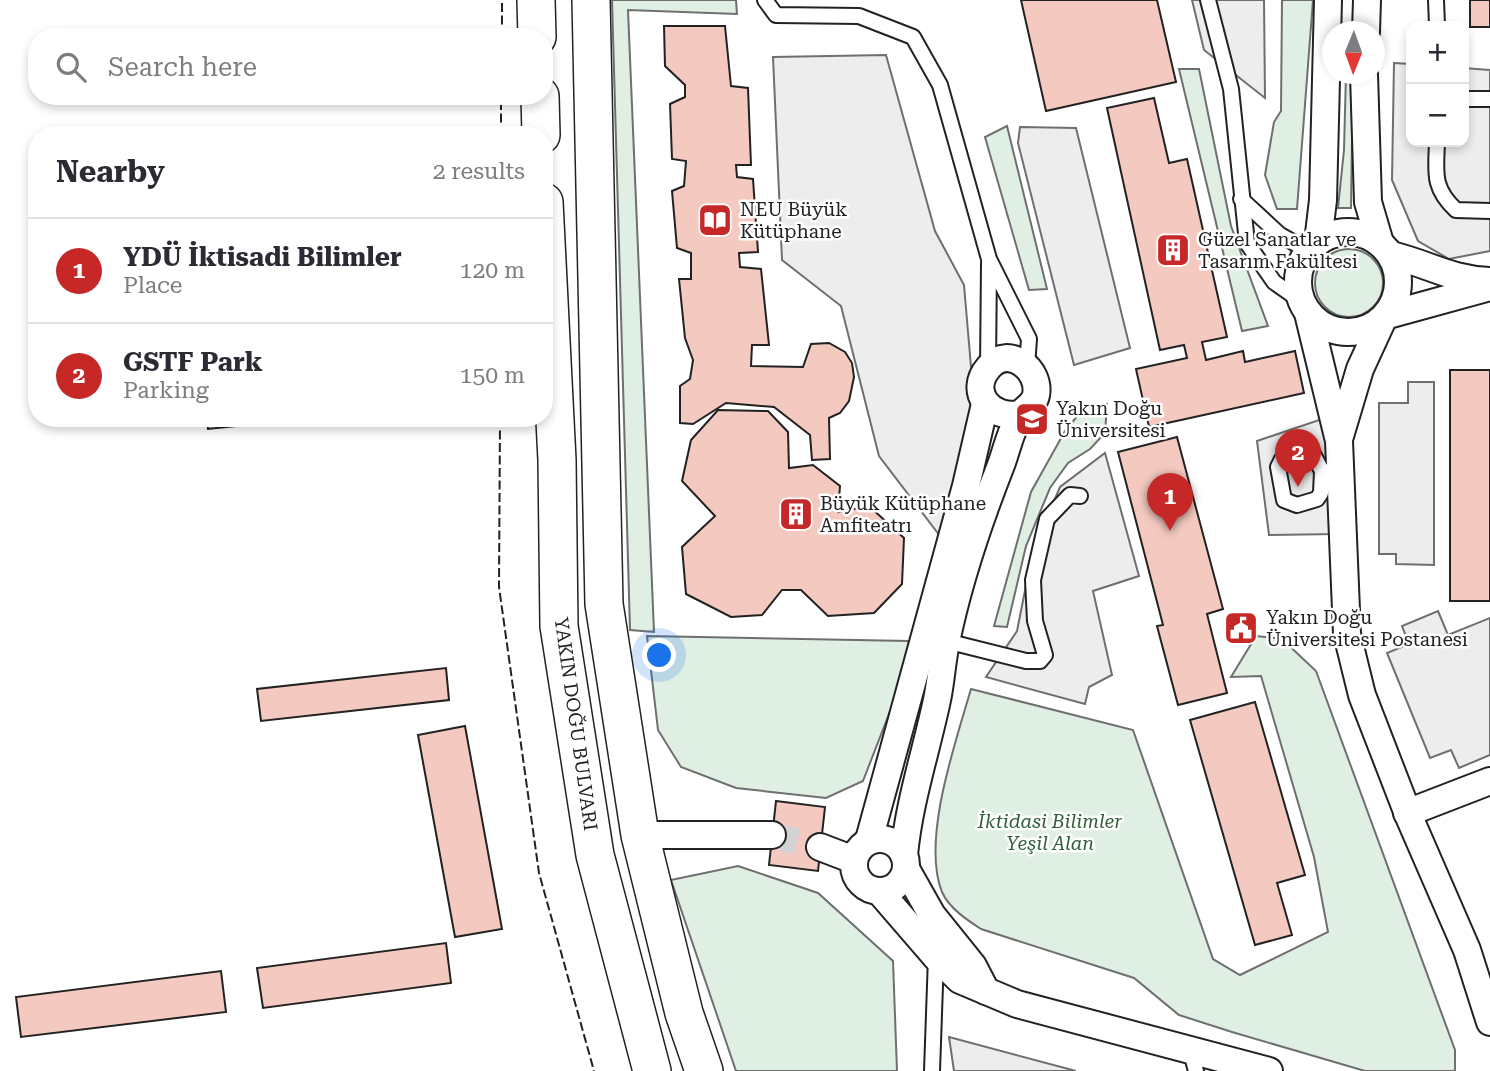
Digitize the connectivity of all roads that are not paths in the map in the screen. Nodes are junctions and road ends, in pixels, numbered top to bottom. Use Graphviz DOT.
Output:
graph roads {
  1 [pos="536,0"];
  2 [pos="591,0"];
  3 [pos="765,0"];
  4 [pos="1208,0"];
  5 [pos="1328,0"];
  6 [pos="1367,0"];
  7 [pos="1436,0"];
  8 [pos="1366,21"];
  9 [pos="1437,21"];
  10 [pos="537,28"];
  11 [pos="1364,84"];
  12 [pos="1469,99"];
  13 [pos="1490,99"];
  14 [pos="540,105"];
  15 [pos="541,126"];
  16 [pos="1437,147"];
  17 [pos="1241,199"];
  18 [pos="1490,211"];
  19 [pos="1313,246"];
  20 [pos="1386,249"];
  21 [pos="989,259"];
  22 [pos="1490,281"];
  23 [pos="1490,287"];
  24 [pos="1305,307"];
  25 [pos="1385,317"];
  26 [pos="1027,366"];
  27 [pos="988,368"];
  28 [pos="553,381"];
  29 [pos="985,404"];
  30 [pos="1020,414"];
  31 [pos="1339,440"];
  32 [pos="1080,496"];
  33 [pos="946,641"];
  34 [pos="1490,781"];
  35 [pos="1407,813"];
  36 [pos="640,835"];
  37 [pos="772,835"];
  38 [pos="820,847"];
  39 [pos="862,850"];
  40 [pos="905,862"];
  41 [pos="878,891"];
  42 [pos="1467,950"];
  43 [pos="936,957"];
  44 [pos="1490,986"];
  45 [pos="986,990"];
  46 [pos="1490,1023"];
  47 [pos="1193,1060"];
  48 [pos="652,1071"];
  49 [pos="704,1071"];
  50 [pos="932,1071"];
  51 [pos="1269,1071"];
  1 -- 10 [label="main road"];
  2 -- 36 [label="main road"];
  3 -- 21 [label="lane"];
  4 -- 17 [label="lane"];
  5 -- 19 [label="street"];
  6 -- 8 [label="street"];
  7 -- 9 [label="lane"];
  11 -- 20 [label="street"];
  12 -- 13 [label="lane"];
  14 -- 15 [label="main road"];
  16 -- 18 [label="lane"];
  17 -- 19 [label="lane"];
  17 -- 24 [label="lane"];
  19 -- 20 [label="street"];
  19 -- 24 [label="street"];
  20 -- 22 [label="street"];
  20 -- 25 [label="street"];
  21 -- 26 [label="lane"];
  21 -- 27 [label="lane"];
  23 -- 25 [label="street"];
  24 -- 25 [label="street"];
  24 -- 31 [label="street"];
  25 -- 31 [label="street"];
  26 -- 27 [label="street"];
  26 -- 30 [label="street"];
  27 -- 29 [label="street"];
  28 -- 48 [label="main road"];
  29 -- 30 [label="street"];
  29 -- 39 [label="street"];
  30 -- 33 [label="street"];
  31 -- 35 [label="street"];
  32 -- 33 [label="lane"];
  33 -- 40 [label="street"];
  34 -- 35 [label="street"];
  35 -- 42 [label="street"];
  36 -- 37 [label="street"];
  36 -- 49 [label="main road"];
  38 -- 39 [label="street"];
  39 -- 40 [label="street"];
  39 -- 41 [label="street"];
  40 -- 41 [label="street"];
  40 -- 45 [label="street"];
  41 -- 43 [label="street"];
  42 -- 44 [label="street"];
  42 -- 46 [label="street"];
  43 -- 45 [label="street"];
  43 -- 50 [label="lane"];
  45 -- 47 [label="street"];
  47 -- 51 [label="street"];
}
